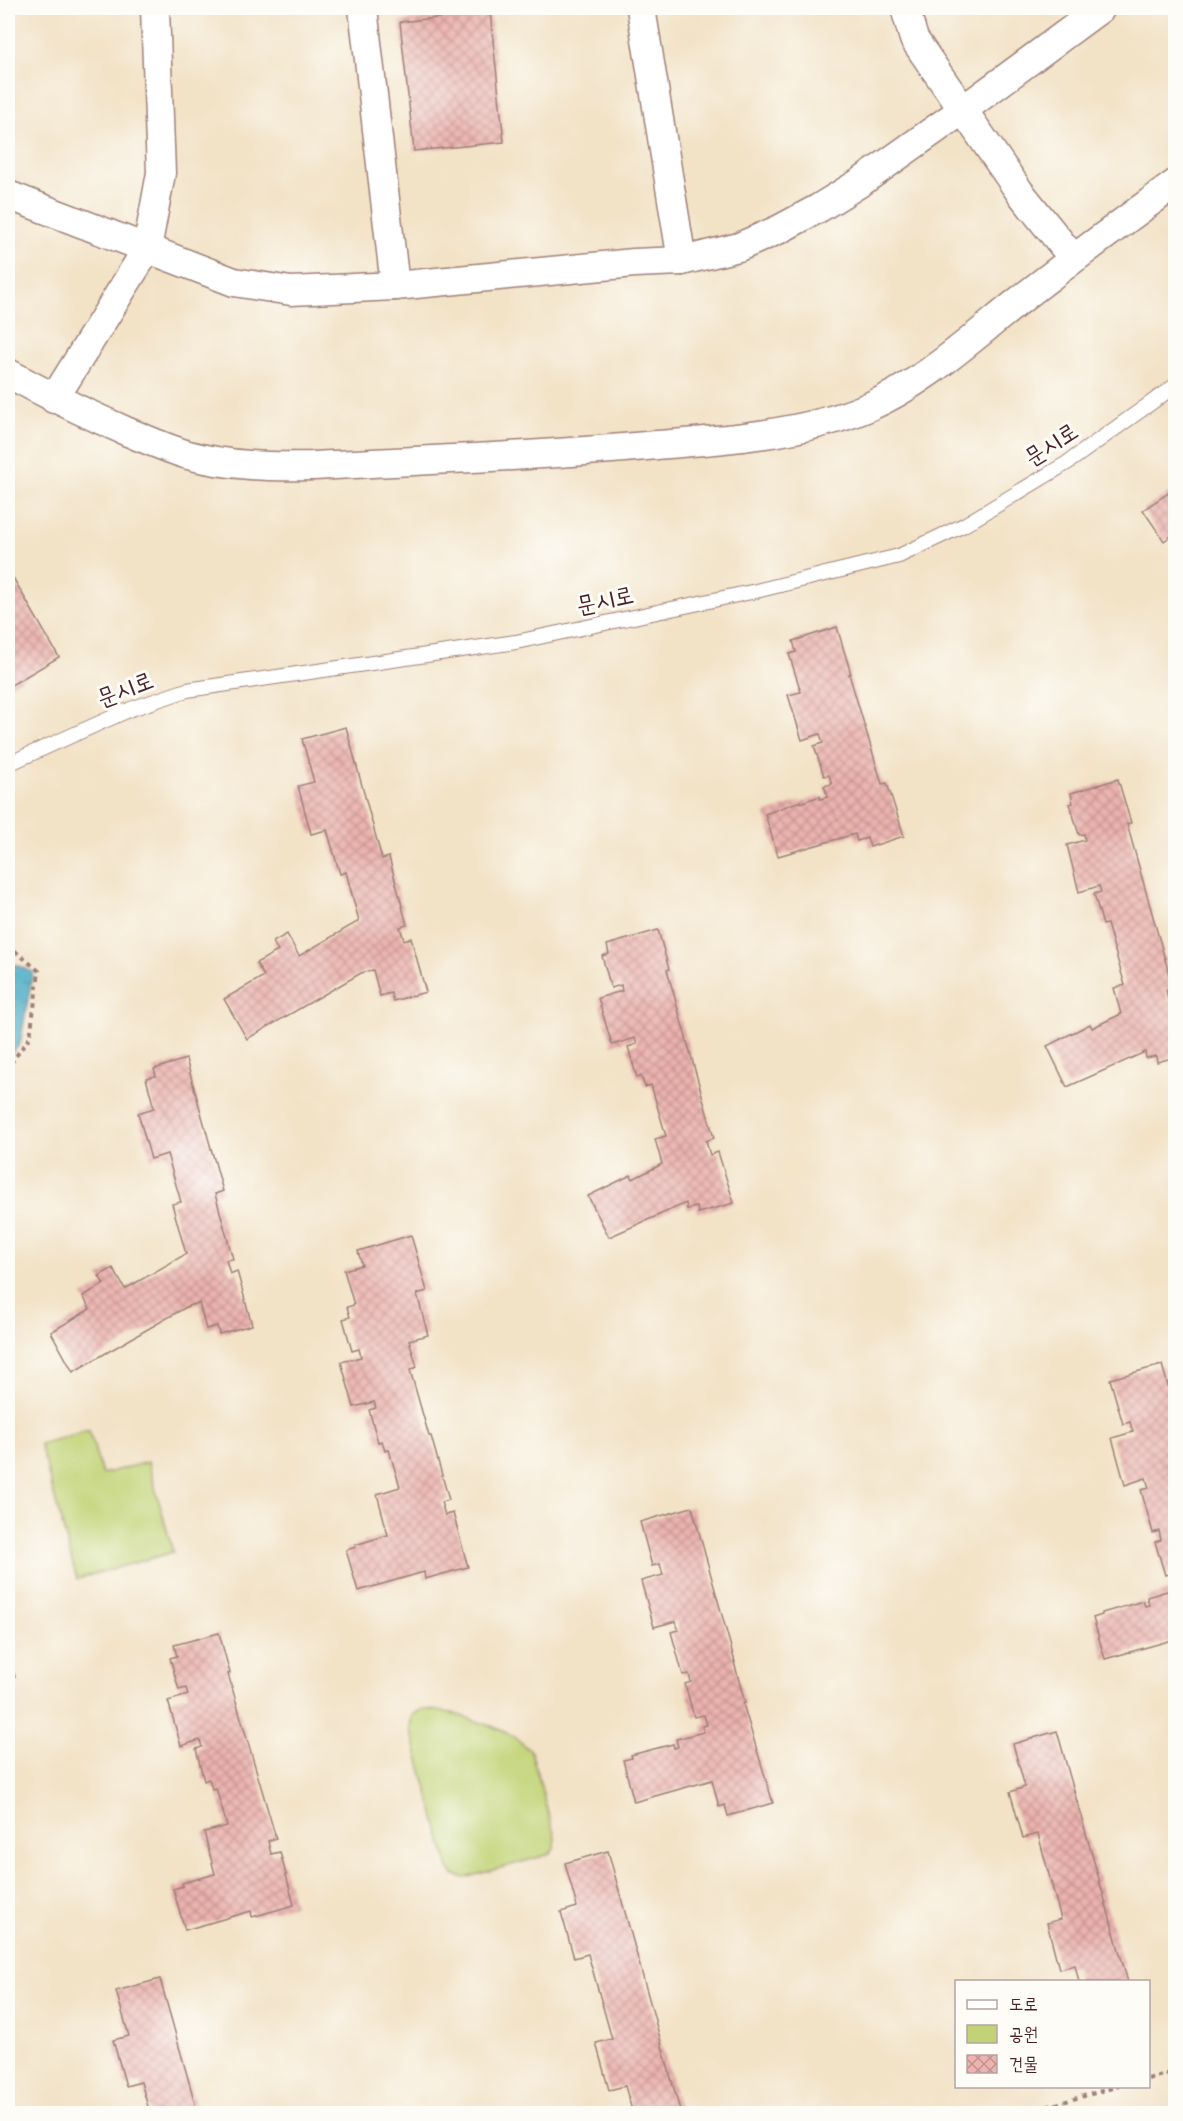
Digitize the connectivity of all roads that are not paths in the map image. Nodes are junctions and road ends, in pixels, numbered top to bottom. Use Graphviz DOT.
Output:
graph roads {
  1 [pos="155,8"];
  2 [pos="363,8"];
  3 [pos="642,8"];
  4 [pos="905,8"];
  5 [pos="1101,8"];
  6 [pos="964,110"];
  7 [pos="1176,183"];
  8 [pos="8,195"];
  9 [pos="147,249"];
  10 [pos="1073,258"];
  11 [pos="682,261"];
  12 [pos="395,286"];
  13 [pos="8,373"];
  14 [pos="1176,385"];
  15 [pos="54,399"];
  16 [pos="8,764"];
  1 -- 9 [label="street"];
  2 -- 12 [label="street"];
  3 -- 11 [label="street"];
  4 -- 6 [label="street"];
  5 -- 6 [label="street"];
  6 -- 10 [label="street"];
  6 -- 11 [label="street"];
  7 -- 10 [label="street"];
  8 -- 9 [label="street"];
  9 -- 12 [label="street"];
  9 -- 15 [label="street"];
  10 -- 15 [label="street"];
  11 -- 12 [label="street"];
  13 -- 15 [label="street"];
  14 -- 16 [label="lane, 문시로"];
}
